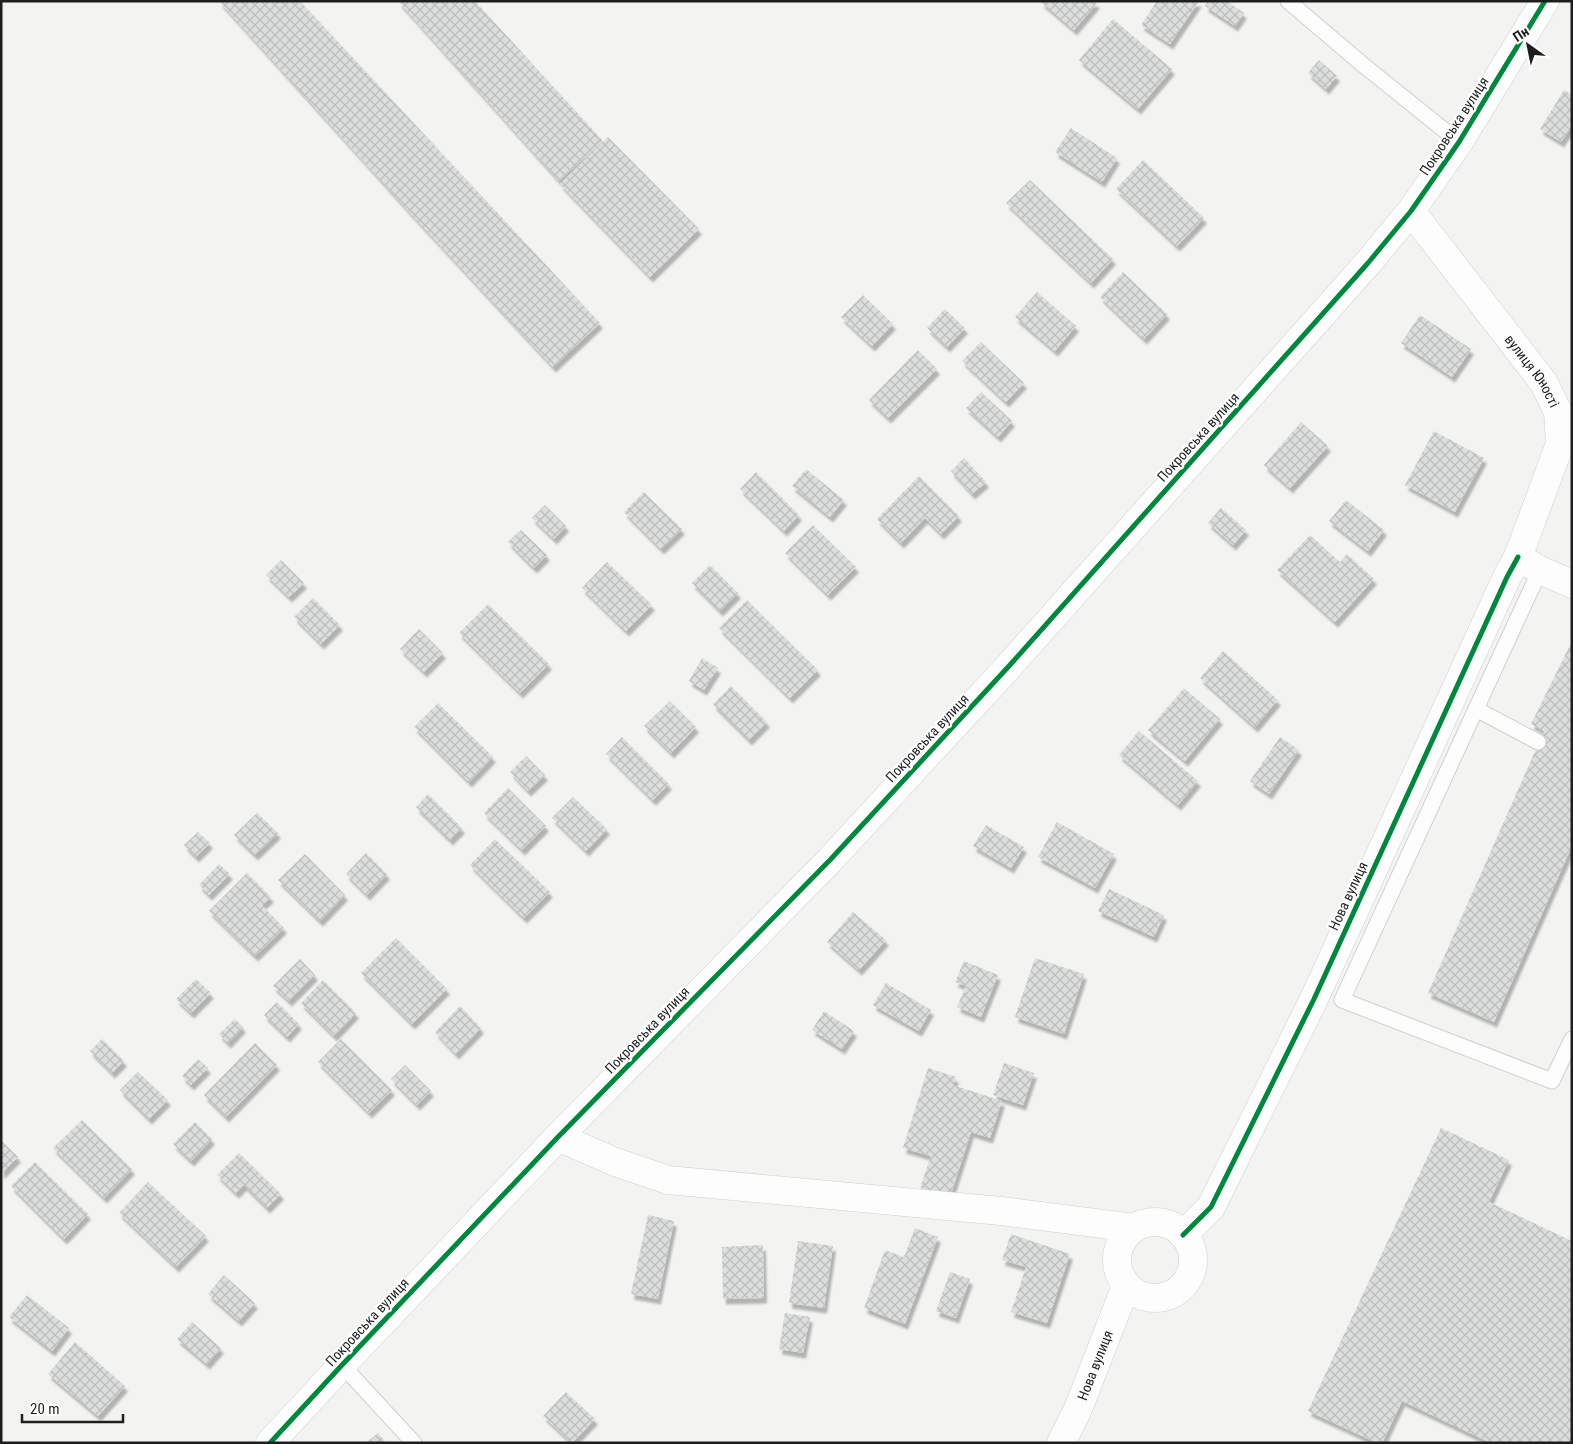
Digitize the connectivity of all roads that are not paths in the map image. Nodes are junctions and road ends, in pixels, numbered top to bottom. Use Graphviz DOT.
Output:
graph roads {
  1 [pos="1288,1"];
  2 [pos="1545,1"];
  3 [pos="1459,142"];
  4 [pos="1411,211"];
  5 [pos="1529,564"];
  6 [pos="1572,584"];
  7 [pos="1476,709"];
  8 [pos="1538,742"];
  9 [pos="1572,1039"];
  10 [pos="558,1137"];
  11 [pos="1134,1228"];
  12 [pos="1183,1235"];
  13 [pos="1126,1286"];
  14 [pos="342,1365"];
  15 [pos="270,1443"];
  16 [pos="414,1443"];
  17 [pos="1061,1443"];
  1 -- 3 [label="lane"];
  2 -- 3 [label="street, Покровська вулиця"];
  3 -- 4 [label="street, Покровська вулиця"];
  4 -- 5 [label="street, вулиця Юності"];
  4 -- 10 [label="street, Покровська вулиця"];
  5 -- 6 [label="street"];
  5 -- 7 [label="lane"];
  5 -- 12 [label="street, Нова вулиця"];
  7 -- 8 [label="lane"];
  7 -- 9 [label="lane"];
  10 -- 11 [label="street"];
  10 -- 14 [label="street, Покровська вулиця"];
  11 -- 12 [label="street"];
  11 -- 13 [label="street"];
  12 -- 13 [label="street"];
  13 -- 17 [label="street, Нова вулиця"];
  14 -- 15 [label="street, Покровська вулиця"];
  14 -- 16 [label="lane"];
}
